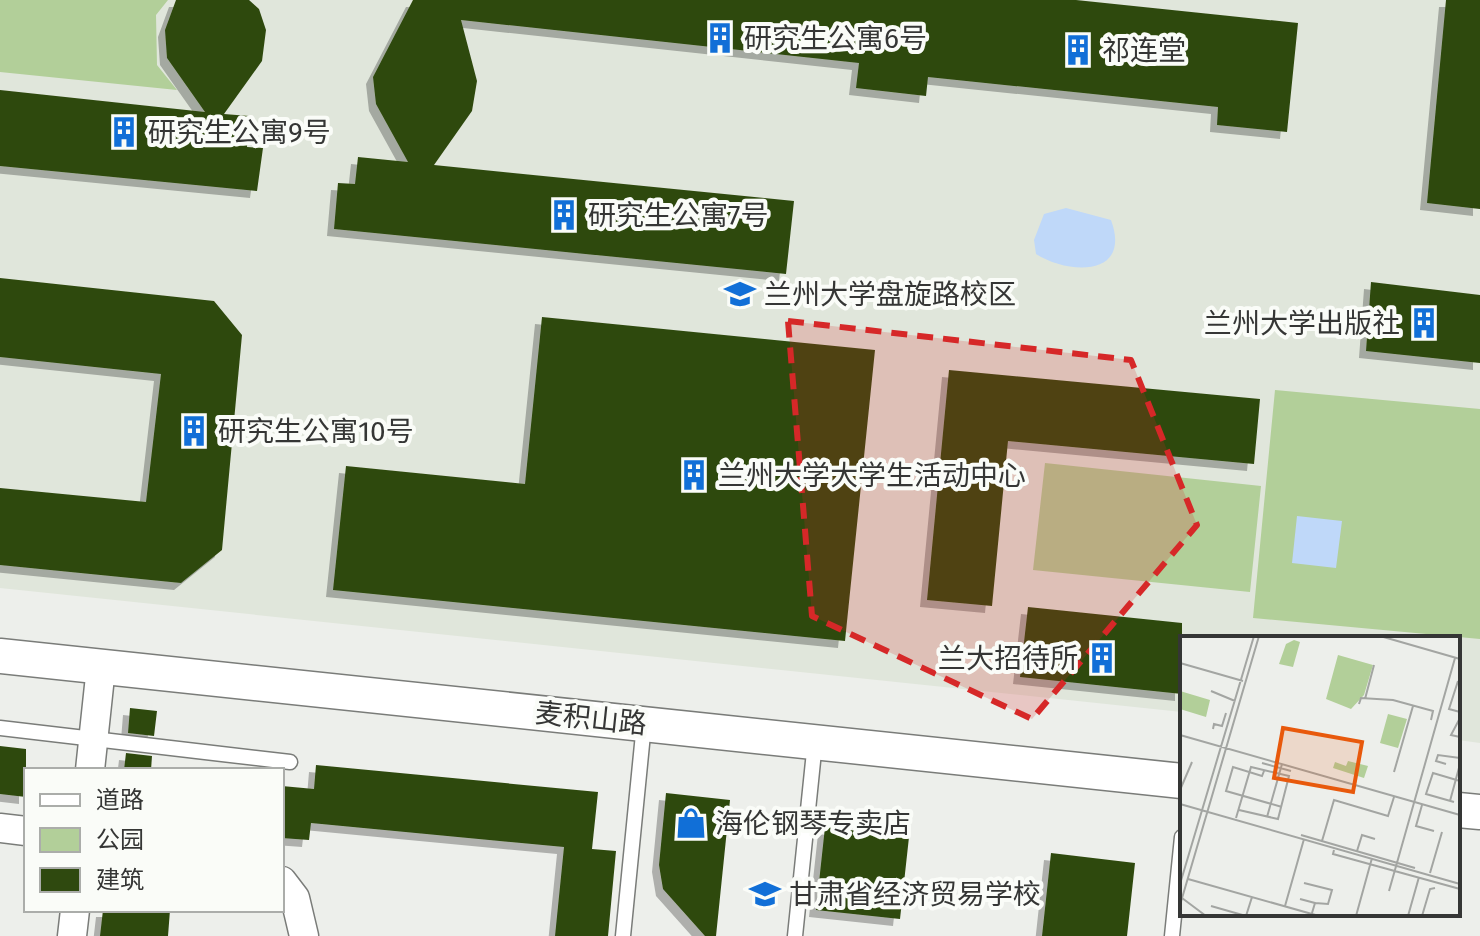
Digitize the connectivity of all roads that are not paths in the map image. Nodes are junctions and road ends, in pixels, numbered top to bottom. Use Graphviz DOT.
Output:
graph roads {
  1 [pos="0,656"];
  2 [pos="101,667"];
  3 [pos="644,724"];
  4 [pos="0,728"];
  5 [pos="93,740"];
  6 [pos="815,742"];
  7 [pos="290,762"];
  8 [pos="90,768"];
  9 [pos="1180,781"];
  10 [pos="1460,810"];
  11 [pos="1480,812"];
  12 [pos="0,828"];
  13 [pos="24,831"];
  14 [pos="1180,857"];
  15 [pos="284,884"];
  16 [pos="75,912"];
  17 [pos="72,936"];
  18 [pos="304,936"];
  19 [pos="623,936"];
  20 [pos="795,936"];
  21 [pos="1172,936"];
  1 -- 2 [label="street, 麦积山路"];
  2 -- 3 [label="street, 麦积山路"];
  2 -- 5 [label="street"];
  3 -- 6 [label="street, 麦积山路"];
  3 -- 19 [label="lane"];
  4 -- 5 [label="lane"];
  5 -- 7 [label="lane"];
  5 -- 8 [label="street"];
  6 -- 9 [label="street, 麦积山路"];
  6 -- 20 [label="lane"];
  10 -- 11 [label="street"];
  12 -- 13 [label="street"];
  14 -- 21 [label="lane"];
  15 -- 18 [label="street"];
  16 -- 17 [label="street"];
}
